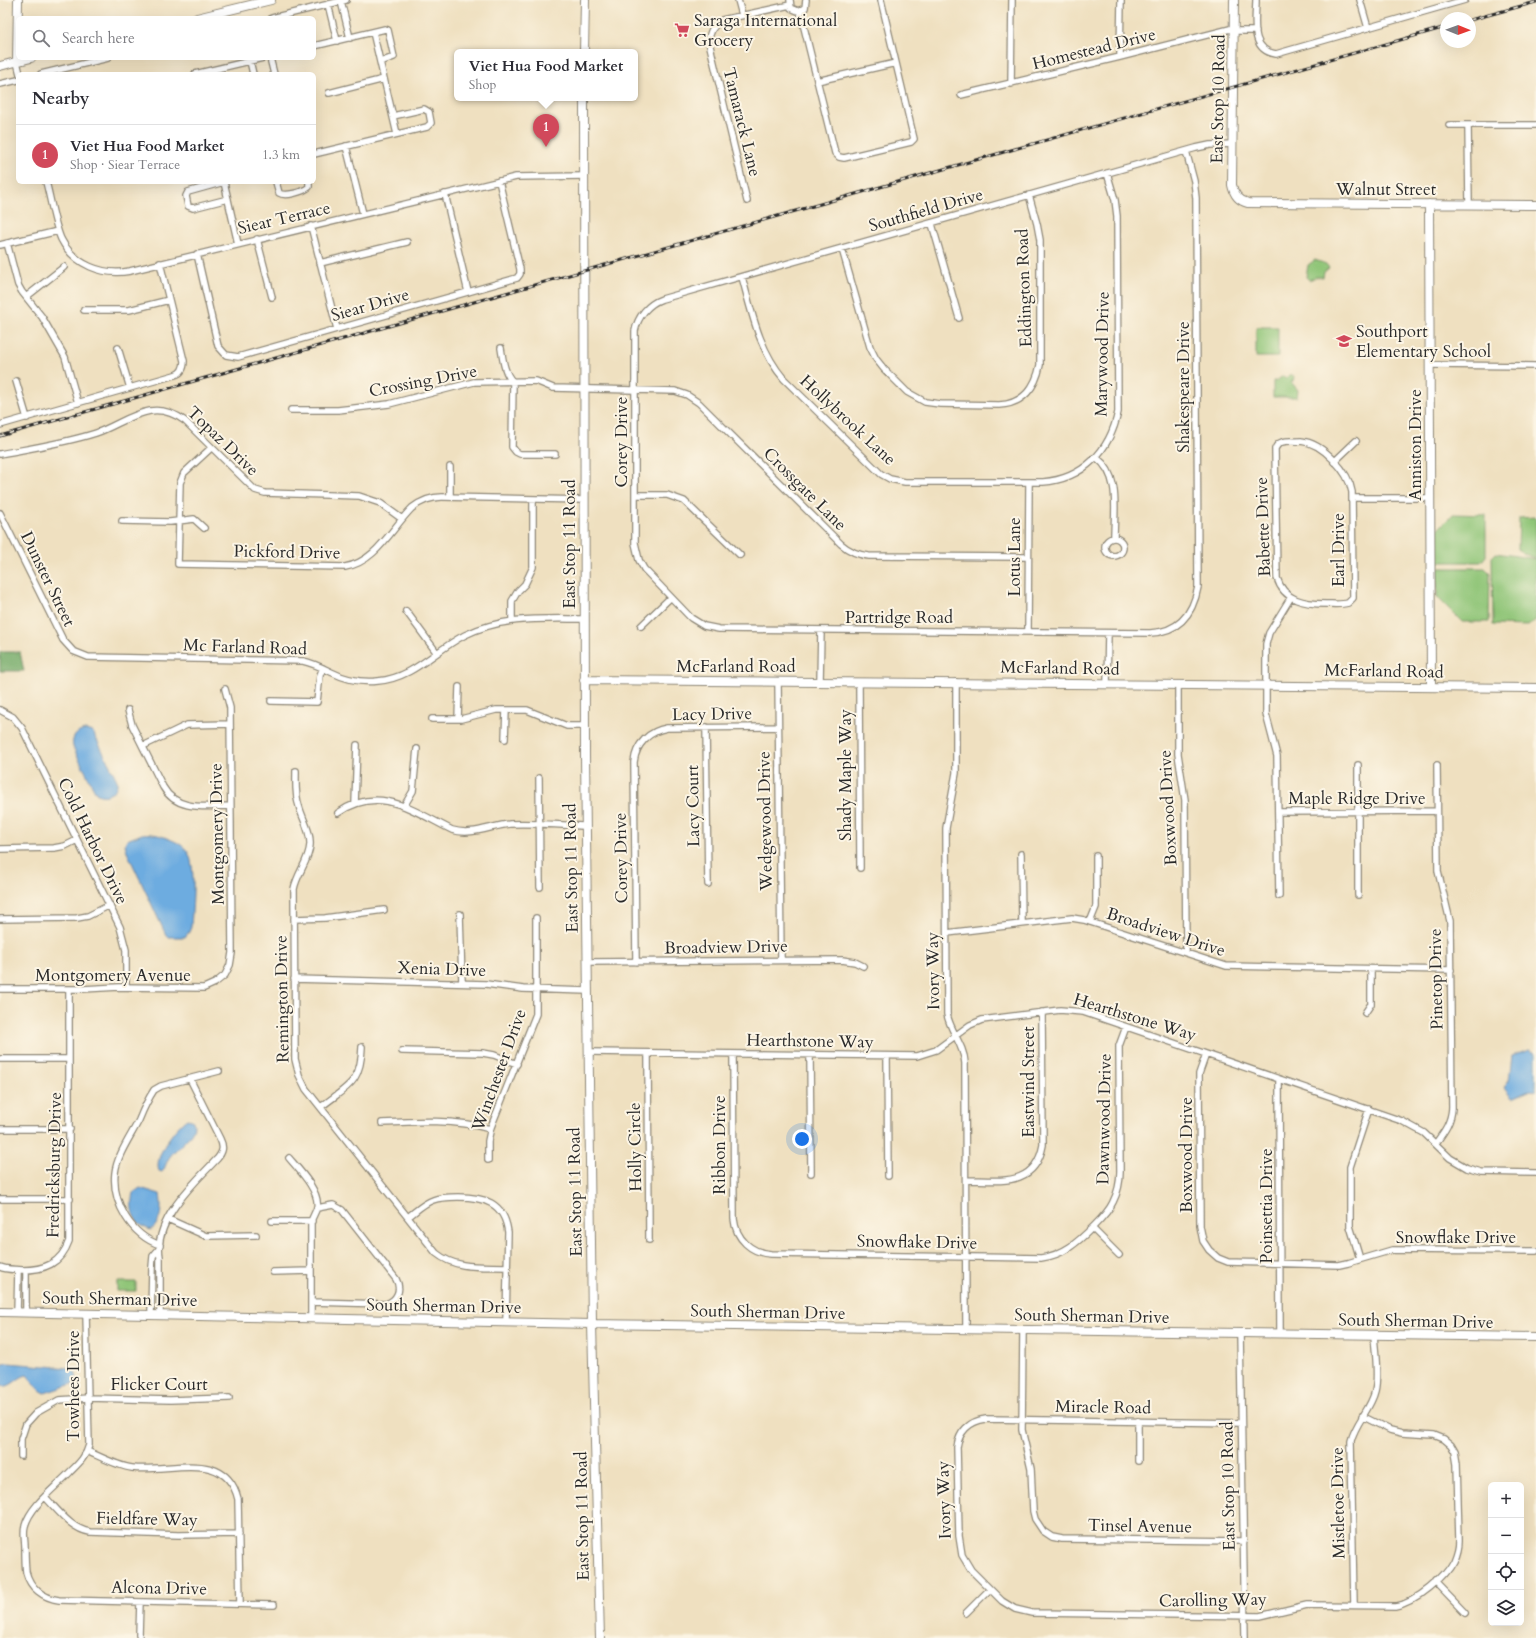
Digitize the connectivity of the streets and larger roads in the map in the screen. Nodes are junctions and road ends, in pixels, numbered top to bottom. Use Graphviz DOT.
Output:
graph roads {
  1 [pos="18,0"];
  2 [pos="271,0"];
  3 [pos="585,0"];
  4 [pos="738,0"];
  5 [pos="808,0"];
  6 [pos="881,0"];
  7 [pos="1012,0"];
  8 [pos="1120,0"];
  9 [pos="1234,0"];
  10 [pos="1256,0"];
  11 [pos="1360,0"];
  12 [pos="1464,0"];
  13 [pos="344,1"];
  14 [pos="790,2"];
  15 [pos="328,4"];
  16 [pos="800,11"];
  17 [pos="742,15"];
  18 [pos="18,16"];
  19 [pos="205,16"];
  20 [pos="280,16"];
  21 [pos="1368,28"];
  22 [pos="1234,30"];
  23 [pos="1256,31"];
  24 [pos="373,32"];
  25 [pos="350,38"];
  26 [pos="337,41"];
  27 [pos="316,46"];
  28 [pos="584,49"];
  29 [pos="1120,57"];
  30 [pos="24,60"];
  31 [pos="100,60"];
  32 [pos="254,60"];
  33 [pos="270,60"];
  34 [pos="250,61"];
  35 [pos="17,62"];
  36 [pos="380,62"];
  37 [pos="896,62"];
  38 [pos="0,66"];
  39 [pos="20,72"];
  40 [pos="49,72"];
  41 [pos="205,72"];
  42 [pos="253,72"];
  43 [pos="274,72"];
  44 [pos="384,79"];
  45 [pos="16,80"];
  46 [pos="817,81"];
  47 [pos="0,84"];
  48 [pos="1011,84"];
  49 [pos="329,93"];
  50 [pos="961,95"];
  51 [pos="584,101"];
  52 [pos="393,116"];
  53 [pos="1449,125"];
  54 [pos="1468,125"];
  55 [pos="1536,125"];
  56 [pos="397,134"];
  57 [pos="1233,144"];
  58 [pos="346,146"];
  59 [pos="1186,151"];
  60 [pos="316,154"];
  61 [pos="1107,173"];
  62 [pos="584,176"];
  63 [pos="499,181"];
  64 [pos="46,184"];
  65 [pos="217,184"];
  66 [pos="224,184"];
  67 [pos="276,184"];
  68 [pos="309,184"];
  69 [pos="445,194"];
  70 [pos="1029,195"];
  71 [pos="1237,197"];
  72 [pos="228,199"];
  73 [pos="747,201"];
  74 [pos="1429,204"];
  75 [pos="1468,204"];
  76 [pos="1536,205"];
  77 [pos="363,214"];
  78 [pos="932,224"];
  79 [pos="311,226"];
  80 [pos="58,231"];
  81 [pos="258,239"];
  82 [pos="407,242"];
  83 [pos="7,243"];
  84 [pos="238,244"];
  85 [pos="0,245"];
  86 [pos="842,249"];
  87 [pos="197,254"];
  88 [pos="160,263"];
  89 [pos="320,263"];
  90 [pos="64,267"];
  91 [pos="742,277"];
  92 [pos="468,292"];
  93 [pos="26,297"];
  94 [pos="272,297"];
  95 [pos="168,300"];
  96 [pos="84,310"];
  97 [pos="959,318"];
  98 [pos="637,324"];
  99 [pos="337,329"];
  100 [pos="118,348"];
  101 [pos="501,348"];
  102 [pos="1430,365"];
  103 [pos="1536,366"];
  104 [pos="16,381"];
  105 [pos="513,382"];
  106 [pos="130,388"];
  107 [pos="584,389"];
  108 [pos="635,390"];
  109 [pos="78,403"];
  110 [pos="291,410"];
  111 [pos="27,418"];
  112 [pos="0,425"];
  113 [pos="1356,441"];
  114 [pos="1277,444"];
  115 [pos="211,448"];
  116 [pos="0,454"];
  117 [pos="555,454"];
  118 [pos="1097,458"];
  119 [pos="1334,462"];
  120 [pos="450,467"];
  121 [pos="1029,482"];
  122 [pos="635,495"];
  123 [pos="450,497"];
  124 [pos="1352,498"];
  125 [pos="1430,498"];
  126 [pos="533,499"];
  127 [pos="584,500"];
  128 [pos="0,513"];
  129 [pos="402,519"];
  130 [pos="122,521"];
  131 [pos="179,521"];
  132 [pos="204,528"];
  133 [pos="1114,538"];
  134 [pos="740,555"];
  135 [pos="1028,557"];
  136 [pos="639,560"];
  137 [pos="671,597"];
  138 [pos="1291,597"];
  139 [pos="406,612"];
  140 [pos="584,619"];
  141 [pos="512,620"];
  142 [pos="1183,620"];
  143 [pos="641,626"];
  144 [pos="821,630"];
  145 [pos="1028,632"];
  146 [pos="1108,633"];
  147 [pos="78,653"];
  148 [pos="437,653"];
  149 [pos="323,668"];
  150 [pos="584,680"];
  151 [pos="778,681"];
  152 [pos="820,681"];
  153 [pos="859,682"];
  154 [pos="956,682"];
  155 [pos="1108,684"];
  156 [pos="1178,684"];
  157 [pos="1266,685"];
  158 [pos="459,687"];
  159 [pos="1432,687"];
  160 [pos="1536,688"];
  161 [pos="224,689"];
  162 [pos="271,701"];
  163 [pos="0,710"];
  164 [pos="128,710"];
  165 [pos="506,710"];
  166 [pos="432,719"];
  167 [pos="458,719"];
  168 [pos="230,724"];
  169 [pos="585,726"];
  170 [pos="706,727"];
  171 [pos="778,727"];
  172 [pos="505,739"];
  173 [pos="357,745"];
  174 [pos="143,746"];
  175 [pos="417,749"];
  176 [pos="635,755"];
  177 [pos="1358,765"];
  178 [pos="1437,765"];
  179 [pos="296,771"];
  180 [pos="539,778"];
  181 [pos="355,804"];
  182 [pos="230,806"];
  183 [pos="404,806"];
  184 [pos="1278,812"];
  185 [pos="1357,812"];
  186 [pos="1437,812"];
  187 [pos="338,813"];
  188 [pos="539,825"];
  189 [pos="586,826"];
  190 [pos="77,840"];
  191 [pos="0,849"];
  192 [pos="1021,854"];
  193 [pos="1096,856"];
  194 [pos="860,868"];
  195 [pos="708,884"];
  196 [pos="540,887"];
  197 [pos="1358,895"];
  198 [pos="1279,896"];
  199 [pos="110,905"];
  200 [pos="384,910"];
  201 [pos="460,914"];
  202 [pos="536,918"];
  203 [pos="0,919"];
  204 [pos="294,919"];
  205 [pos="1090,922"];
  206 [pos="1022,924"];
  207 [pos="947,933"];
  208 [pos="1186,953"];
  209 [pos="781,960"];
  210 [pos="588,962"];
  211 [pos="636,962"];
  212 [pos="863,966"];
  213 [pos="1371,969"];
  214 [pos="1451,970"];
  215 [pos="223,977"];
  216 [pos="294,979"];
  217 [pos="462,983"];
  218 [pos="126,987"];
  219 [pos="0,989"];
  220 [pos="69,989"];
  221 [pos="537,989"];
  222 [pos="588,991"];
  223 [pos="1042,1012"];
  224 [pos="1365,1013"];
  225 [pos="1126,1027"];
  226 [pos="956,1036"];
  227 [pos="362,1047"];
  228 [pos="402,1051"];
  229 [pos="589,1052"];
  230 [pos="648,1053"];
  231 [pos="733,1054"];
  232 [pos="1206,1054"];
  233 [pos="810,1055"];
  234 [pos="887,1056"];
  235 [pos="0,1059"];
  236 [pos="69,1059"];
  237 [pos="516,1064"];
  238 [pos="219,1071"];
  239 [pos="190,1079"];
  240 [pos="1279,1079"];
  241 [pos="321,1107"];
  242 [pos="1369,1110"];
  243 [pos="382,1124"];
  244 [pos="0,1129"];
  245 [pos="70,1129"];
  246 [pos="490,1129"];
  247 [pos="1436,1143"];
  248 [pos="289,1158"];
  249 [pos="488,1160"];
  250 [pos="811,1173"];
  251 [pos="1536,1173"];
  252 [pos="888,1176"];
  253 [pos="966,1180"];
  254 [pos="0,1199"];
  255 [pos="70,1199"];
  256 [pos="317,1208"];
  257 [pos="408,1218"];
  258 [pos="168,1219"];
  259 [pos="272,1221"];
  260 [pos="312,1221"];
  261 [pos="1092,1228"];
  262 [pos="256,1235"];
  263 [pos="739,1236"];
  264 [pos="649,1240"];
  265 [pos="159,1247"];
  266 [pos="1536,1251"];
  267 [pos="1212,1254"];
  268 [pos="1119,1255"];
  269 [pos="966,1257"];
  270 [pos="1360,1259"];
  271 [pos="1280,1264"];
  272 [pos="0,1267"];
  273 [pos="508,1267"];
  274 [pos="18,1270"];
  275 [pos="26,1270"];
  276 [pos="311,1271"];
  277 [pos="273,1272"];
  278 [pos="311,1302"];
  279 [pos="0,1312"];
  280 [pos="17,1312"];
  281 [pos="26,1313"];
  282 [pos="86,1314"];
  283 [pos="151,1314"];
  284 [pos="160,1314"];
  285 [pos="311,1318"];
  286 [pos="506,1322"];
  287 [pos="592,1324"];
  288 [pos="966,1329"];
  289 [pos="1023,1330"];
  290 [pos="1240,1333"];
  291 [pos="1280,1334"];
  292 [pos="1374,1335"];
  293 [pos="1536,1337"];
  294 [pos="88,1398"];
  295 [pos="229,1398"];
  296 [pos="1362,1416"];
  297 [pos="1022,1420"];
  298 [pos="1138,1422"];
  299 [pos="1241,1423"];
  300 [pos="967,1427"];
  301 [pos="87,1451"];
  302 [pos="21,1456"];
  303 [pos="1138,1461"];
  304 [pos="45,1497"];
  305 [pos="239,1534"];
  306 [pos="1244,1541"];
  307 [pos="1436,1582"];
  308 [pos="990,1589"];
  309 [pos="44,1595"];
  310 [pos="140,1602"];
  311 [pos="240,1604"];
  312 [pos="274,1605"];
  313 [pos="1354,1605"];
  314 [pos="1465,1612"];
  315 [pos="966,1613"];
  316 [pos="1245,1616"];
  317 [pos="140,1636"];
  318 [pos="600,1638"];
  319 [pos="1245,1638"];
  1 -- 18 [label="street"];
  2 -- 19 [label="street"];
  3 -- 28 [label="street"];
  4 -- 17 [label="street"];
  5 -- 16 [label="street"];
  6 -- 37 [label="street"];
  7 -- 48 [label="street"];
  8 -- 29 [label="street"];
  9 -- 22 [label="street, East Stop 10 Road"];
  10 -- 23 [label="street"];
  11 -- 21 [label="street"];
  12 -- 21 [label="street"];
  13 -- 15 [label="street"];
  13 -- 25 [label="street"];
  14 -- 16 [label="street"];
  14 -- 17 [label="street"];
  15 -- 20 [label="street"];
  15 -- 26 [label="street"];
  16 -- 46 [label="street"];
  17 -- 73 [label="street, Tamarack Lane"];
  21 -- 23 [label="street"];
  22 -- 23 [label="street, Homestead Drive"];
  22 -- 29 [label="street, Homestead Drive"];
  22 -- 57 [label="street, East Stop 10 Road"];
  24 -- 25 [label="street"];
  24 -- 36 [label="street"];
  24 -- 36 [label="street"];
  25 -- 26 [label="street"];
  26 -- 27 [label="street"];
  29 -- 48 [label="street, Homestead Drive"];
  30 -- 35 [label="street"];
  31 -- 40 [label="street"];
  32 -- 34 [label="street"];
  33 -- 43 [label="street"];
  34 -- 41 [label="street"];
  34 -- 42 [label="street"];
  35 -- 38 [label="street"];
  35 -- 39 [label="street"];
  36 -- 44 [label="street"];
  37 -- 46 [label="street"];
  37 -- 46 [label="street"];
  44 -- 49 [label="street"];
  44 -- 52 [label="street"];
  45 -- 47 [label="street"];
  48 -- 50 [label="street, Homestead Drive"];
  51 -- 62 [label="street, East Stop 11 Road"];
  52 -- 56 [label="street"];
  52 -- 56 [label="street"];
  53 -- 54 [label="street"];
  54 -- 55 [label="street"];
  54 -- 75 [label="street"];
  56 -- 58 [label="street"];
  57 -- 59 [label="street, Southfield Drive"];
  57 -- 71 [label="street, East Stop 10 Road"];
  58 -- 60 [label="street"];
  58 -- 77 [label="street"];
  59 -- 61 [label="street, Southfield Drive"];
  59 -- 142 [label="street, Shakespeare Drive"];
  61 -- 70 [label="street, Southfield Drive"];
  61 -- 118 [label="street, Marywood Drive"];
  62 -- 63 [label="street, Siear Terrace"];
  62 -- 107 [label="street, East Stop 11 Road"];
  63 -- 69 [label="street, Siear Terrace"];
  63 -- 92 [label="street, Siear Drive"];
  64 -- 80 [label="street, Siear Terrace"];
  65 -- 72 [label="street"];
  66 -- 72 [label="street"];
  67 -- 68 [label="street"];
  69 -- 77 [label="street, Siear Terrace"];
  69 -- 92 [label="street"];
  70 -- 78 [label="street, Southfield Drive"];
  70 -- 86 [label="street, Eddington Road"];
  71 -- 74 [label="street, Walnut Street"];
  72 -- 84 [label="street"];
  74 -- 75 [label="street, Walnut Street"];
  74 -- 102 [label="street, Anniston Drive"];
  75 -- 76 [label="street, Walnut Street"];
  77 -- 79 [label="street, Siear Terrace"];
  78 -- 86 [label="street, Southfield Drive"];
  78 -- 97 [label="street"];
  79 -- 81 [label="street, Siear Terrace"];
  79 -- 89 [label="street"];
  80 -- 83 [label="street"];
  80 -- 88 [label="street, Siear Terrace"];
  81 -- 84 [label="street, Siear Terrace"];
  81 -- 94 [label="street"];
  82 -- 89 [label="street"];
  83 -- 85 [label="street"];
  83 -- 93 [label="street"];
  84 -- 87 [label="street, Siear Terrace"];
  86 -- 91 [label="street, Southfield Drive"];
  87 -- 88 [label="street, Siear Terrace"];
  87 -- 99 [label="street, Siear Drive"];
  88 -- 95 [label="street"];
  89 -- 99 [label="street"];
  90 -- 93 [label="street"];
  91 -- 98 [label="street, Southfield Drive"];
  91 -- 121 [label="street, Hollybrook Lane"];
  92 -- 99 [label="street, Siear Drive"];
  93 -- 109 [label="street"];
  95 -- 96 [label="street"];
  95 -- 106 [label="street"];
  98 -- 108 [label="street, Corey Drive"];
  100 -- 106 [label="street"];
  101 -- 105 [label="street"];
  102 -- 103 [label="street"];
  102 -- 125 [label="street, Anniston Drive"];
  104 -- 111 [label="street"];
  105 -- 107 [label="street, Crossing Drive"];
  105 -- 110 [label="street, Crossing Drive"];
  105 -- 117 [label="street"];
  106 -- 109 [label="street"];
  107 -- 108 [label="street, Crossgate Lane"];
  107 -- 127 [label="street, East Stop 11 Road"];
  108 -- 122 [label="street, Corey Drive"];
  108 -- 135 [label="street, Crossgate Lane"];
  109 -- 111 [label="street"];
  111 -- 112 [label="street"];
  113 -- 119 [label="street"];
  114 -- 119 [label="street, Earl Drive"];
  114 -- 138 [label="street, Babette Drive"];
  115 -- 116 [label="street, Topaz Drive"];
  115 -- 129 [label="street, Topaz Drive"];
  115 -- 131 [label="street"];
  118 -- 121 [label="street, Marywood Drive"];
  118 -- 133 [label="street"];
  119 -- 124 [label="street, Earl Drive"];
  120 -- 123 [label="street"];
  121 -- 135 [label="street, Lotus Lane"];
  122 -- 134 [label="street"];
  122 -- 136 [label="street, Corey Drive"];
  123 -- 126 [label="street, Pickford Drive"];
  123 -- 129 [label="street, Pickford Drive"];
  124 -- 125 [label="street"];
  124 -- 138 [label="street, Earl Drive"];
  125 -- 159 [label="street, Anniston Drive"];
  126 -- 127 [label="street, Pickford Drive"];
  126 -- 141 [label="street"];
  127 -- 140 [label="street, East Stop 11 Road"];
  128 -- 147 [label="street, Dunster Street"];
  129 -- 131 [label="street, Pickford Drive"];
  130 -- 131 [label="street"];
  131 -- 132 [label="street"];
  135 -- 145 [label="street, Lotus Lane"];
  136 -- 137 [label="street, Partridge Road"];
  137 -- 143 [label="street"];
  137 -- 144 [label="street, Partridge Road"];
  138 -- 157 [label="street"];
  139 -- 148 [label="street"];
  140 -- 141 [label="street, Mc Farland Road"];
  140 -- 150 [label="street, East Stop 11 Road"];
  141 -- 148 [label="street, Mc Farland Road"];
  142 -- 146 [label="street, Partridge Road"];
  144 -- 145 [label="street, Partridge Road"];
  144 -- 152 [label="street"];
  145 -- 146 [label="street, Partridge Road"];
  146 -- 155 [label="street"];
  147 -- 149 [label="street, Mc Farland Road"];
  148 -- 149 [label="street, Mc Farland Road"];
  149 -- 162 [label="street"];
  150 -- 151 [label="street, McFarland Road"];
  150 -- 169 [label="street, East Stop 11 Road"];
  151 -- 152 [label="street, McFarland Road"];
  151 -- 171 [label="street, Wedgewood Drive"];
  152 -- 153 [label="street, McFarland Road"];
  153 -- 154 [label="street, McFarland Road"];
  153 -- 194 [label="street, Shady Maple Way"];
  154 -- 155 [label="street, McFarland Road"];
  154 -- 207 [label="street, Ivory Way"];
  155 -- 156 [label="street, McFarland Road"];
  156 -- 157 [label="street, McFarland Road"];
  156 -- 208 [label="street, Boxwood Drive"];
  157 -- 159 [label="street, McFarland Road"];
  157 -- 184 [label="street"];
  158 -- 167 [label="street"];
  159 -- 160 [label="street, McFarland Road"];
  161 -- 168 [label="street, Montgomery Drive"];
  163 -- 190 [label="street, Cold Harbor Drive"];
  164 -- 174 [label="street"];
  165 -- 167 [label="street"];
  165 -- 169 [label="street"];
  165 -- 172 [label="street"];
  166 -- 167 [label="street"];
  168 -- 174 [label="street"];
  168 -- 182 [label="street, Montgomery Drive"];
  169 -- 189 [label="street, East Stop 11 Road"];
  170 -- 171 [label="street, Lacy Drive"];
  170 -- 176 [label="street, Lacy Drive"];
  170 -- 195 [label="street, Lacy Court"];
  171 -- 209 [label="street, Wedgewood Drive"];
  173 -- 181 [label="street"];
  174 -- 182 [label="street"];
  175 -- 183 [label="street"];
  176 -- 211 [label="street, Corey Drive"];
  177 -- 185 [label="street"];
  178 -- 186 [label="street, Pinetop Drive"];
  179 -- 204 [label="street, Remington Drive"];
  180 -- 188 [label="street"];
  181 -- 183 [label="street"];
  181 -- 187 [label="street"];
  182 -- 215 [label="street, Montgomery Drive"];
  183 -- 188 [label="street"];
  184 -- 185 [label="street, Maple Ridge Drive"];
  184 -- 198 [label="street"];
  185 -- 186 [label="street, Maple Ridge Drive"];
  185 -- 197 [label="street"];
  186 -- 214 [label="street, Pinetop Drive"];
  188 -- 189 [label="street"];
  188 -- 196 [label="street"];
  189 -- 210 [label="street, East Stop 11 Road"];
  190 -- 191 [label="street"];
  190 -- 199 [label="street, Cold Harbor Drive"];
  192 -- 206 [label="street"];
  193 -- 205 [label="street"];
  199 -- 203 [label="street"];
  199 -- 218 [label="street, Cold Harbor Drive"];
  200 -- 204 [label="street"];
  201 -- 217 [label="street"];
  202 -- 221 [label="street, Winchester Drive"];
  204 -- 216 [label="street, Remington Drive"];
  205 -- 206 [label="street, Broadview Drive"];
  205 -- 208 [label="street, Broadview Drive"];
  206 -- 207 [label="street, Broadview Drive"];
  207 -- 226 [label="street, Ivory Way"];
  208 -- 213 [label="street, Broadview Drive"];
  209 -- 211 [label="street, Broadview Drive"];
  209 -- 212 [label="street, Broadview Drive"];
  210 -- 211 [label="street, Broadview Drive"];
  210 -- 222 [label="street, East Stop 11 Road"];
  213 -- 214 [label="street, Broadview Drive"];
  213 -- 224 [label="street"];
  214 -- 247 [label="street, Pinetop Drive"];
  215 -- 218 [label="street, Montgomery Avenue"];
  216 -- 217 [label="street, Xenia Drive"];
  216 -- 241 [label="street, Remington Drive"];
  217 -- 221 [label="street, Xenia Drive"];
  218 -- 220 [label="street, Montgomery Avenue"];
  219 -- 220 [label="street, Montgomery Avenue"];
  220 -- 236 [label="street, Fredricksburg Drive"];
  221 -- 222 [label="street, Xenia Drive"];
  221 -- 237 [label="street, Winchester Drive"];
  222 -- 229 [label="street, East Stop 11 Road"];
  223 -- 225 [label="street, Hearthstone Way"];
  223 -- 226 [label="street, Hearthstone Way"];
  223 -- 253 [label="street, Eastwind Street"];
  225 -- 232 [label="street, Hearthstone Way"];
  225 -- 261 [label="street, Dawnwood Drive"];
  226 -- 234 [label="street, Hearthstone Way"];
  226 -- 253 [label="street, Ivory Way"];
  227 -- 241 [label="street"];
  228 -- 237 [label="street"];
  229 -- 230 [label="street, Hearthstone Way"];
  229 -- 287 [label="street, East Stop 11 Road"];
  230 -- 231 [label="street, Hearthstone Way"];
  230 -- 264 [label="street, Holly Circle"];
  231 -- 233 [label="street, Hearthstone Way"];
  231 -- 263 [label="street, Ribbon Drive"];
  232 -- 240 [label="street, Hearthstone Way"];
  232 -- 267 [label="street, Boxwood Drive"];
  233 -- 234 [label="street, Hearthstone Way"];
  233 -- 250 [label="street"];
  234 -- 252 [label="street"];
  235 -- 236 [label="street"];
  236 -- 245 [label="street, Fredricksburg Drive"];
  237 -- 246 [label="street, Winchester Drive"];
  238 -- 239 [label="street"];
  239 -- 258 [label="street"];
  239 -- 265 [label="street"];
  240 -- 242 [label="street, Hearthstone Way"];
  240 -- 271 [label="street, Poinsettia Drive"];
  241 -- 257 [label="street, Remington Drive"];
  242 -- 247 [label="street, Hearthstone Way"];
  242 -- 270 [label="street"];
  243 -- 246 [label="street"];
  244 -- 245 [label="street"];
  245 -- 255 [label="street, Fredricksburg Drive"];
  246 -- 249 [label="street, Winchester Drive"];
  247 -- 251 [label="street, Hearthstone Way"];
  248 -- 256 [label="street"];
  253 -- 269 [label="street, Ivory Way"];
  254 -- 255 [label="street"];
  255 -- 275 [label="street, Fredricksburg Drive"];
  256 -- 260 [label="street"];
  256 -- 278 [label="street"];
  257 -- 273 [label="street, Remington Drive"];
  257 -- 273 [label="street"];
  258 -- 262 [label="street"];
  258 -- 265 [label="street"];
  259 -- 260 [label="street"];
  260 -- 276 [label="street"];
  261 -- 268 [label="street"];
  261 -- 269 [label="street, Snowflake Drive"];
  263 -- 269 [label="street, Snowflake Drive"];
  265 -- 283 [label="street"];
  265 -- 284 [label="street"];
  266 -- 270 [label="street, Snowflake Drive"];
  267 -- 271 [label="street, Snowflake Drive"];
  269 -- 288 [label="street, Ivory Way"];
  270 -- 271 [label="street, Snowflake Drive"];
  271 -- 291 [label="street, Poinsettia Drive"];
  272 -- 274 [label="street, Fredricksburg Drive"];
  273 -- 286 [label="street"];
  274 -- 275 [label="street, Fredricksburg Drive"];
  274 -- 280 [label="street"];
  275 -- 281 [label="street"];
  276 -- 277 [label="street"];
  276 -- 278 [label="street"];
  278 -- 285 [label="street"];
  279 -- 280 [label="street, South Sherman Drive"];
  280 -- 281 [label="street, South Sherman Drive"];
  281 -- 282 [label="street, South Sherman Drive"];
  282 -- 283 [label="street, South Sherman Drive"];
  282 -- 294 [label="street, Towhees Drive"];
  283 -- 284 [label="street, South Sherman Drive"];
  284 -- 285 [label="street, South Sherman Drive"];
  285 -- 286 [label="street, South Sherman Drive"];
  286 -- 287 [label="street, South Sherman Drive"];
  287 -- 288 [label="street, South Sherman Drive"];
  287 -- 318 [label="street, East Stop 11 Road"];
  288 -- 289 [label="street, South Sherman Drive"];
  289 -- 290 [label="street, South Sherman Drive"];
  289 -- 297 [label="street"];
  290 -- 291 [label="street, South Sherman Drive"];
  290 -- 299 [label="street, East Stop 10 Road"];
  291 -- 292 [label="street, South Sherman Drive"];
  292 -- 293 [label="street, South Sherman Drive"];
  292 -- 296 [label="street, Mistletoe Drive"];
  294 -- 295 [label="street, Flicker Court"];
  294 -- 301 [label="street, Towhees Drive"];
  294 -- 302 [label="street, Flicker Court"];
  296 -- 307 [label="street"];
  296 -- 313 [label="street, Mistletoe Drive"];
  297 -- 298 [label="street, Miracle Road"];
  297 -- 300 [label="street, Miracle Road"];
  297 -- 306 [label="street, Tinsel Avenue"];
  298 -- 299 [label="street, Miracle Road"];
  298 -- 303 [label="street"];
  299 -- 306 [label="street, East Stop 10 Road"];
  300 -- 308 [label="street, Ivory Way"];
  301 -- 304 [label="street, Towhees Drive"];
  301 -- 305 [label="street"];
  304 -- 305 [label="street, Fieldfare Way"];
  304 -- 309 [label="street, Towhees Drive"];
  305 -- 311 [label="street"];
  306 -- 316 [label="street, East Stop 10 Road"];
  307 -- 313 [label="street, Carolling Way"];
  307 -- 314 [label="street"];
  308 -- 315 [label="street"];
  308 -- 316 [label="street, Carolling Way"];
  309 -- 310 [label="street, Alcona Drive"];
  310 -- 311 [label="street, Alcona Drive"];
  310 -- 317 [label="street"];
  311 -- 312 [label="street, Alcona Drive"];
  313 -- 316 [label="street, Carolling Way"];
  316 -- 319 [label="street, East Stop 10 Road"];
}
